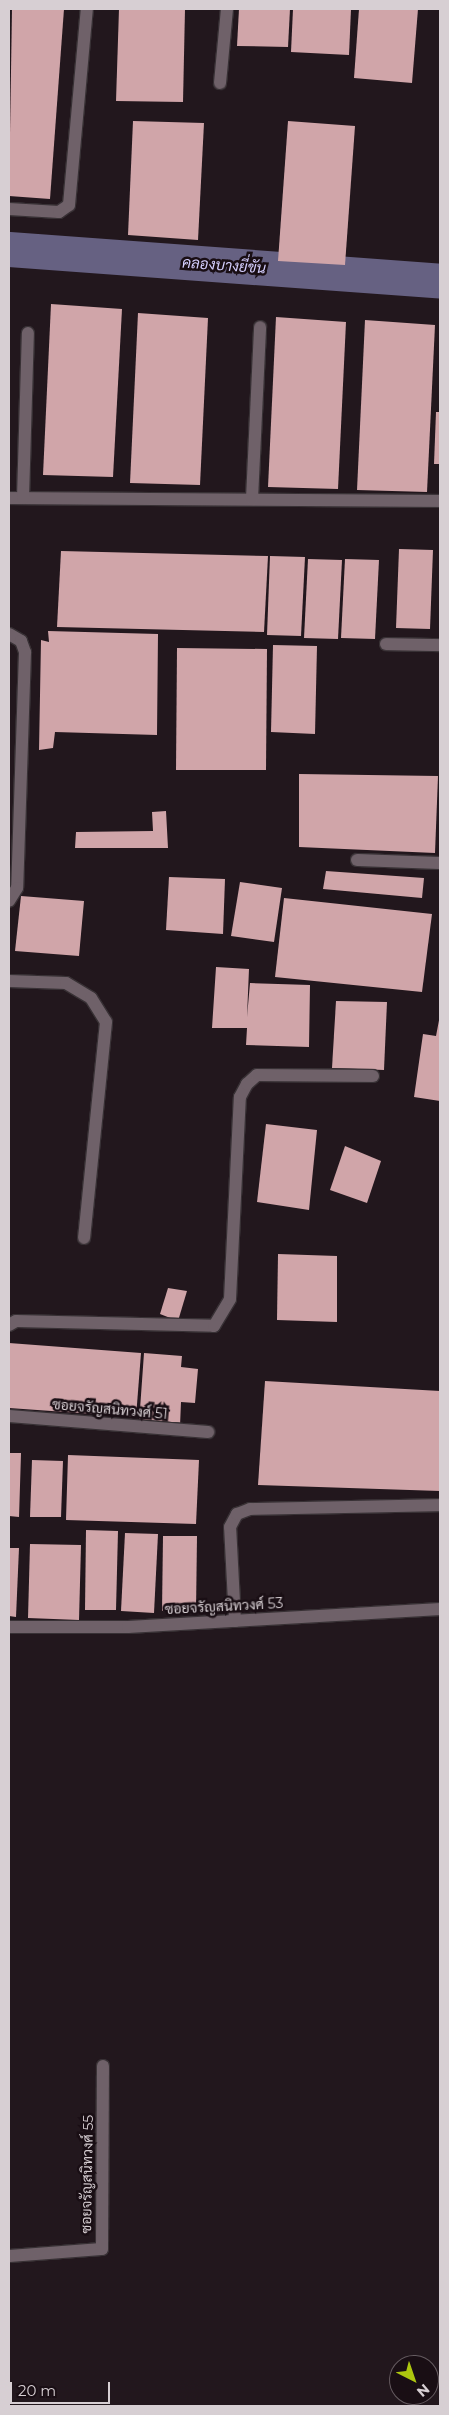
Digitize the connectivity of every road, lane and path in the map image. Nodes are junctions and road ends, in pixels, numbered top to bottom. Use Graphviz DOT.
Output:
graph roads {
  1 [pos="86,9"];
  2 [pos="227,9"];
  3 [pos="220,82"];
  4 [pos="9,209"];
  5 [pos="260,327"];
  6 [pos="28,333"];
  7 [pos="9,498"];
  8 [pos="23,498"];
  9 [pos="252,499"];
  10 [pos="440,500"];
  11 [pos="9,634"];
  12 [pos="386,644"];
  13 [pos="440,645"];
  14 [pos="358,860"];
  15 [pos="440,863"];
  16 [pos="9,901"];
  17 [pos="9,981"];
  18 [pos="373,1076"];
  19 [pos="84,1238"];
  20 [pos="9,1325"];
  21 [pos="9,1416"];
  22 [pos="208,1432"];
  23 [pos="440,1505"];
  24 [pos="440,1609"];
  25 [pos="235,1621"];
  26 [pos="9,1628"];
  27 [pos="103,2066"];
  28 [pos="9,2256"];
  1 -- 4 [label="street"];
  2 -- 3 [label="street"];
  5 -- 9 [label="street"];
  6 -- 8 [label="street"];
  7 -- 8 [label="street"];
  8 -- 9 [label="street"];
  9 -- 10 [label="street"];
  11 -- 16 [label="street"];
  12 -- 13 [label="street"];
  14 -- 15 [label="street"];
  17 -- 19 [label="street"];
  18 -- 20 [label="street"];
  21 -- 22 [label="street, ซอยจรัญสนิทวงศ์ 51"];
  23 -- 25 [label="street"];
  24 -- 25 [label="street, ซอยจรัญสนิทวงศ์ 53"];
  25 -- 26 [label="street, ซอยจรัญสนิทวงศ์ 53"];
  27 -- 28 [label="street, ซอยจรัญสนิทวงศ์ 55"];
}
